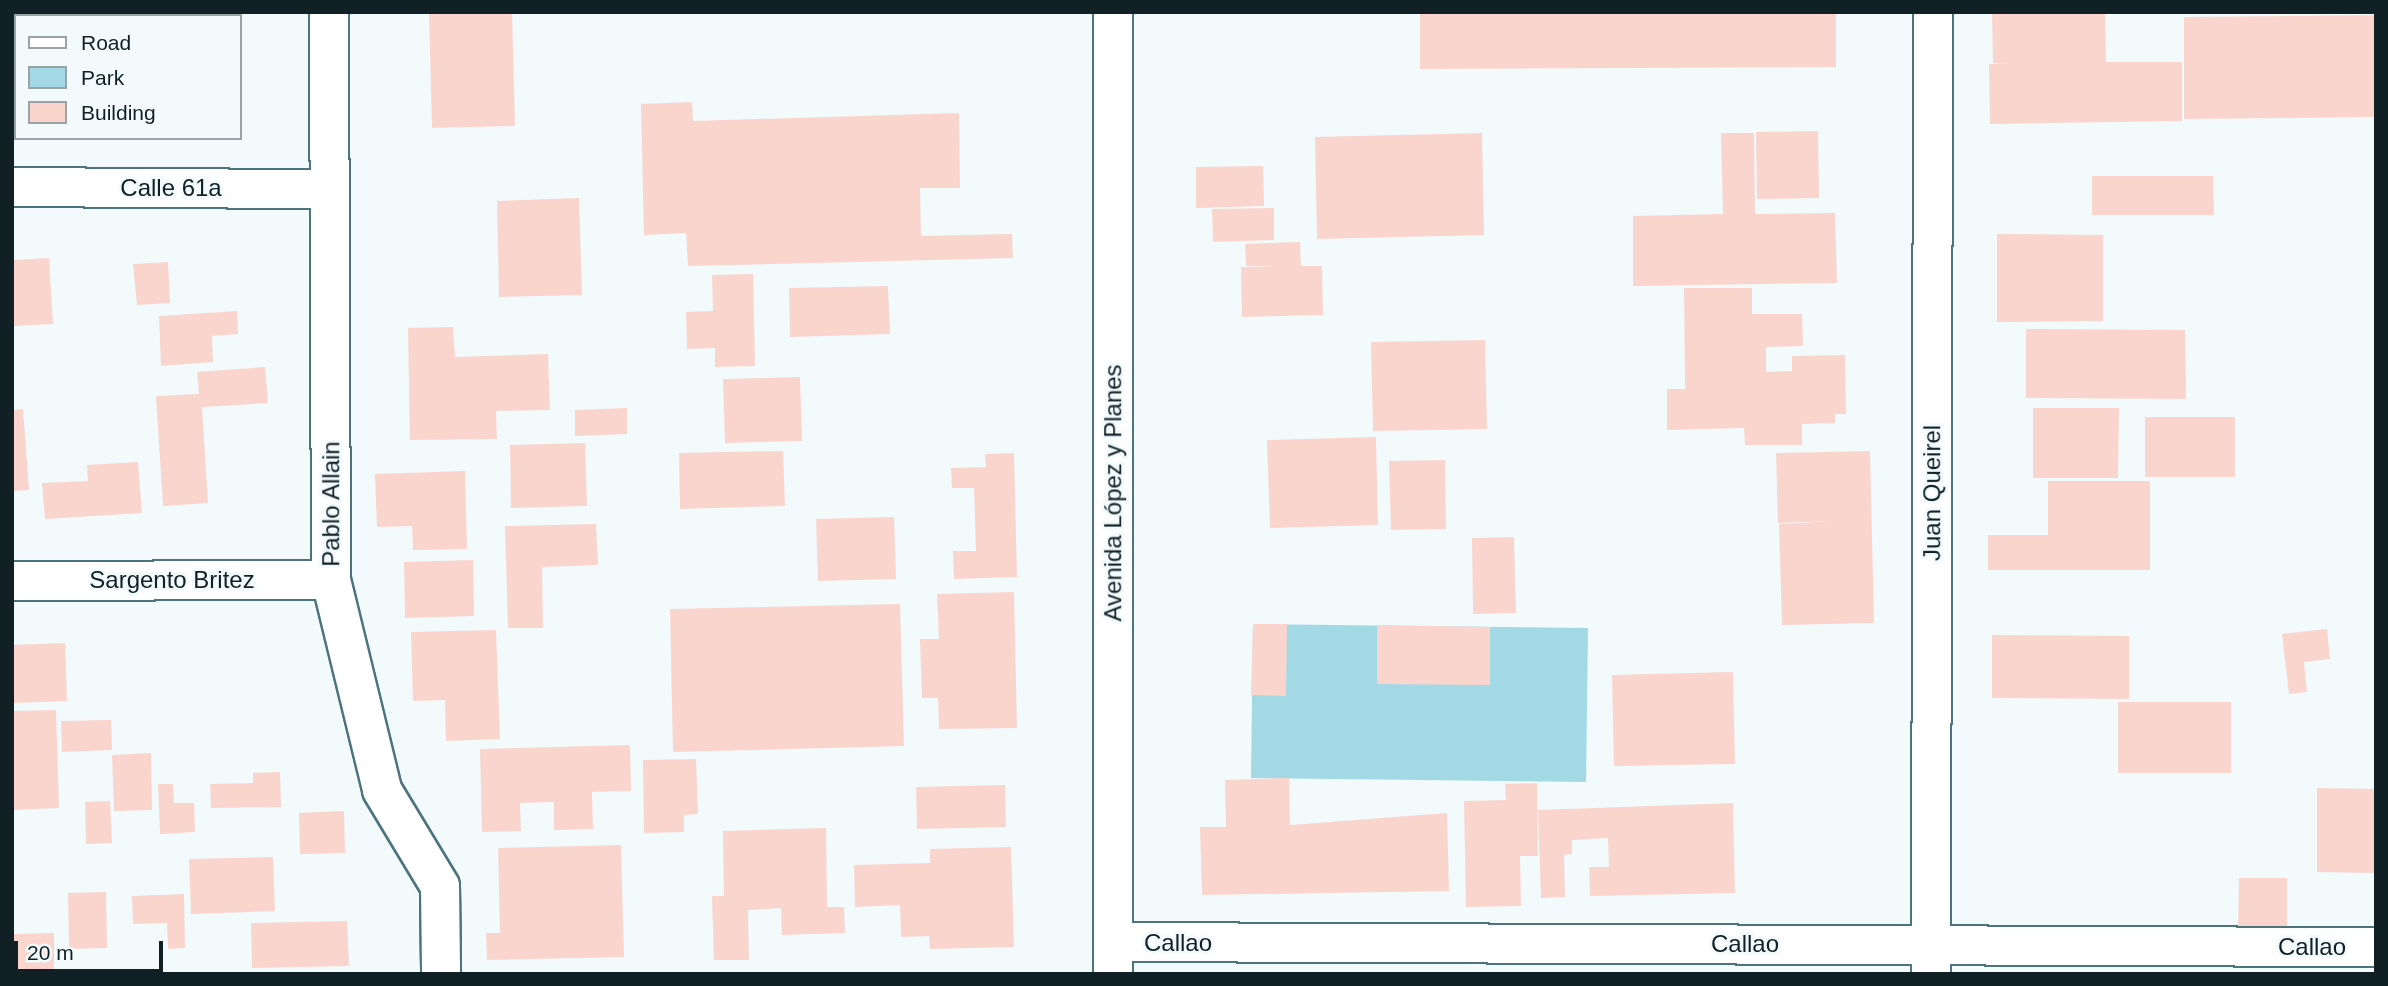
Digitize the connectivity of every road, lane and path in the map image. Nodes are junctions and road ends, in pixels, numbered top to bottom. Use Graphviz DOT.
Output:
graph roads {
  1 [pos="329,12"];
  2 [pos="1113,12"];
  3 [pos="1933,12"];
  4 [pos="12,187"];
  5 [pos="330,189"];
  6 [pos="331,580"];
  7 [pos="12,581"];
  8 [pos="2376,947"];
  9 [pos="1113,958"];
  10 [pos="1931,959"];
  11 [pos="440,974"];
  1 -- 5 [label="street, Pablo Allain"];
  2 -- 9 [label="street, Avenida López y Planes"];
  3 -- 10 [label="street, Juan Queirel"];
  4 -- 5 [label="street, Calle 61a"];
  5 -- 6 [label="street, Pablo Allain"];
  6 -- 7 [label="street, Sargento Britez"];
  6 -- 11 [label="street, Pablo Allain"];
  8 -- 10 [label="street, Callao"];
  9 -- 10 [label="street, Callao"];
}
